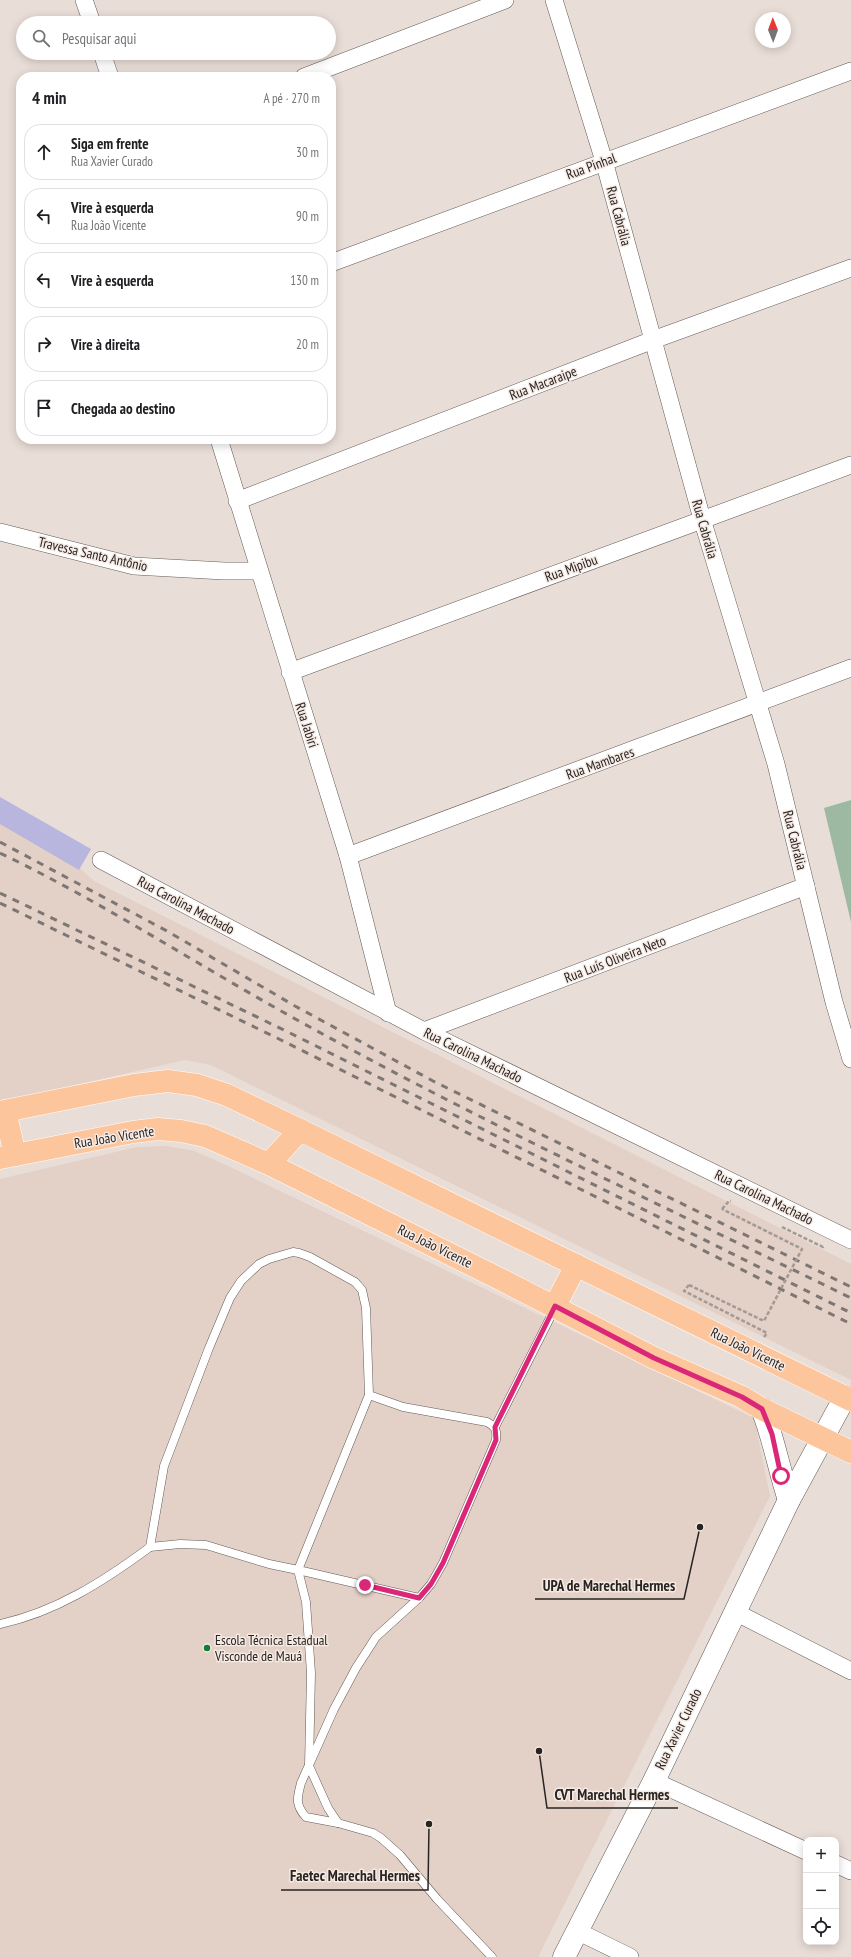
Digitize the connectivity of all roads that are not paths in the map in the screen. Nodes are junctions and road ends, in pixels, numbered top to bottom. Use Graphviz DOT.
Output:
graph roads {
  1 [pos="84,0"];
  2 [pos="505,0"];
  3 [pos="554,0"];
  4 [pos="90,16"];
  5 [pos="104,60"];
  6 [pos="851,71"];
  7 [pos="108,72"];
  8 [pos="317,72"];
  9 [pos="604,161"];
  10 [pos="336,261"];
  11 [pos="851,268"];
  12 [pos="653,340"];
  13 [pos="220,444"];
  14 [pos="851,465"];
  15 [pos="237,501"];
  16 [pos="702,519"];
  17 [pos="0,532"];
  18 [pos="258,571"];
  19 [pos="851,668"];
  20 [pos="290,672"];
  21 [pos="756,705"];
  22 [pos="348,856"];
  23 [pos="101,860"];
  24 [pos="806,886"];
  25 [pos="834,1002"];
  26 [pos="851,1010"];
  27 [pos="388,1013"];
  28 [pos="424,1031"];
  29 [pos="851,1059"];
  30 [pos="2,1111"];
  31 [pos="300,1130"];
  32 [pos="7,1157"];
  33 [pos="269,1164"];
  34 [pos="851,1240"];
  35 [pos="576,1265"];
  36 [pos="555,1306"];
  37 [pos="369,1395"];
  38 [pos="848,1399"];
  39 [pos="762,1409"];
  40 [pos="495,1427"];
  41 [pos="823,1438"];
  42 [pos="851,1452"];
  43 [pos="789,1500"];
  44 [pos="150,1547"];
  45 [pos="298,1570"];
  46 [pos="419,1598"];
  47 [pos="735,1612"];
  48 [pos="0,1624"];
  49 [pos="851,1671"];
  50 [pos="309,1766"];
  51 [pos="654,1781"];
  52 [pos="338,1823"];
  53 [pos="803,1850"];
  54 [pos="839,1865"];
  55 [pos="851,1871"];
  56 [pos="577,1931"];
  57 [pos="492,1957"];
  58 [pos="564,1957"];
  59 [pos="630,1957"];
  1 -- 4 [label="street"];
  2 -- 8 [label="street"];
  3 -- 9 [label="street, Rua Cabrália"];
  5 -- 7 [label="street"];
  6 -- 9 [label="street, Rua Pinhal"];
  9 -- 10 [label="street, Rua Pinhal"];
  9 -- 12 [label="street, Rua Cabrália"];
  11 -- 12 [label="street, Rua Macaraipe"];
  12 -- 15 [label="street, Rua Macaraipe"];
  12 -- 16 [label="street, Rua Cabrália"];
  13 -- 15 [label="street, Rua Jabiri"];
  14 -- 16 [label="street, Rua Mipibu"];
  15 -- 18 [label="street, Rua Jabiri"];
  16 -- 20 [label="street, Rua Mipibu"];
  16 -- 21 [label="street, Rua Cabrália"];
  17 -- 18 [label="street, Travessa Santo Antônio"];
  18 -- 20 [label="street, Rua Jabiri"];
  19 -- 21 [label="street, Rua Mambares"];
  20 -- 22 [label="street, Rua Jabiri"];
  21 -- 22 [label="street, Rua Mambares"];
  21 -- 24 [label="street, Rua Cabrália"];
  22 -- 27 [label="street, Rua Jabiri"];
  23 -- 27 [label="street, Rua Carolina Machado"];
  24 -- 25 [label="street, Rua Cabrália"];
  24 -- 28 [label="street, Rua Luís Oliveira Neto"];
  25 -- 26 [label="street"];
  25 -- 29 [label="street, Rua Cabrália"];
  27 -- 28 [label="street, Rua Carolina Machado"];
  28 -- 34 [label="street, Rua Carolina Machado"];
  30 -- 31 [label="main road, Rua João Vicente"];
  30 -- 32 [label="main road"];
  31 -- 33 [label="main road"];
  31 -- 35 [label="main road, Rua João Vicente"];
  32 -- 33 [label="main road, Rua João Vicente"];
  33 -- 36 [label="main road, Rua João Vicente"];
  35 -- 36 [label="main road"];
  35 -- 38 [label="main road, Rua João Vicente"];
  36 -- 39 [label="main road, Rua João Vicente"];
  36 -- 40 [label="lane"];
  37 -- 40 [label="lane"];
  37 -- 44 [label="lane"];
  37 -- 45 [label="lane"];
  38 -- 41 [label="main road, Rua Xavier Curado"];
  39 -- 41 [label="main road, Rua João Vicente"];
  39 -- 43 [label="main road"];
  40 -- 46 [label="lane"];
  41 -- 42 [label="main road, Rua João Vicente"];
  41 -- 43 [label="main road, Rua Xavier Curado"];
  43 -- 47 [label="main road, Rua Xavier Curado"];
  44 -- 45 [label="lane"];
  44 -- 48 [label="lane"];
  45 -- 46 [label="lane"];
  45 -- 50 [label="lane"];
  46 -- 50 [label="lane"];
  47 -- 49 [label="street"];
  47 -- 51 [label="main road, Rua Xavier Curado"];
  50 -- 52 [label="lane"];
  50 -- 52 [label="lane"];
  51 -- 53 [label="street"];
  51 -- 56 [label="main road, Rua Xavier Curado"];
  52 -- 57 [label="lane"];
  54 -- 55 [label="street"];
  56 -- 58 [label="main road, Rua Xavier Curado"];
  56 -- 59 [label="street"];
}
